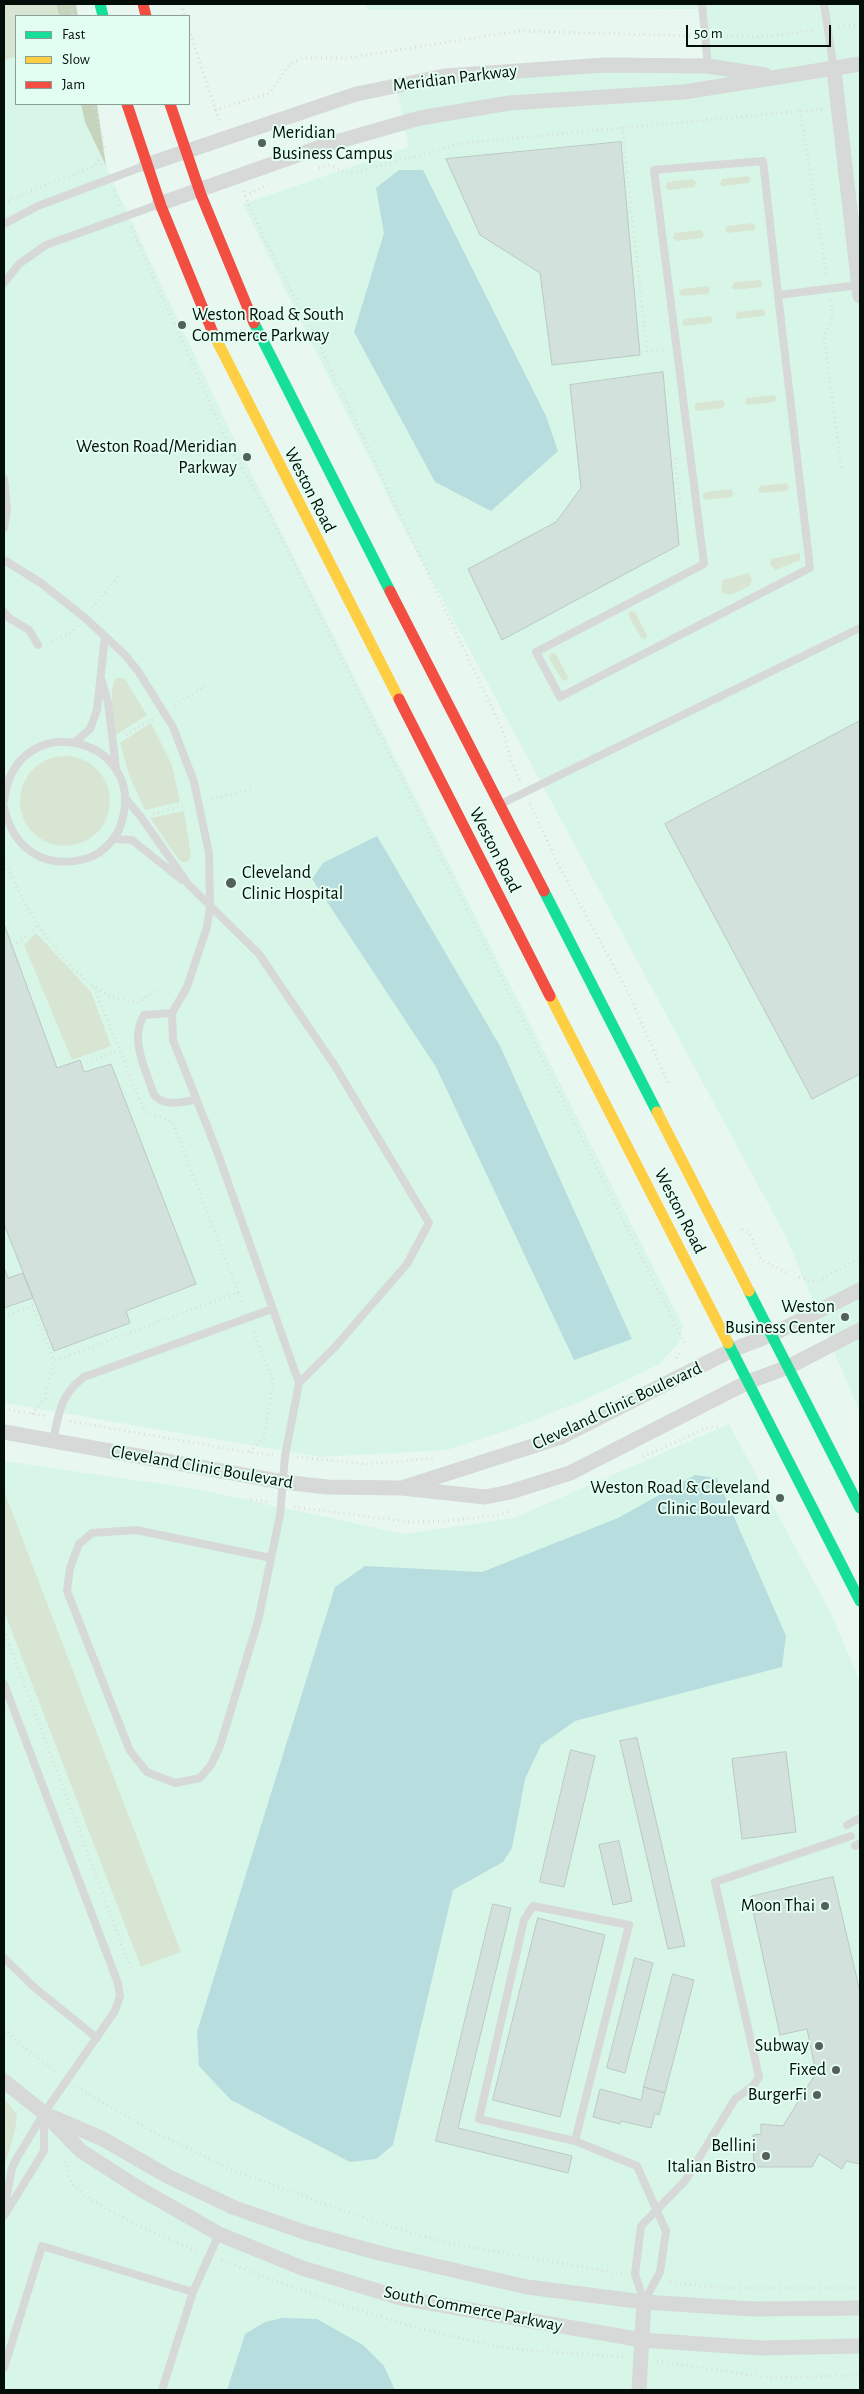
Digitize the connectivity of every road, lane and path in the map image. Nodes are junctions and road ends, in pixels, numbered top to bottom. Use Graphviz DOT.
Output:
graph roads {
  1 [pos="702,4"];
  2 [pos="824,4"];
  3 [pos="860,25"];
  4 [pos="828,29"];
  5 [pos="190,32"];
  6 [pos="705,36"];
  7 [pos="860,64"];
  8 [pos="708,66"];
  9 [pos="834,70"];
  10 [pos="776,77"];
  11 [pos="94,105"];
  12 [pos="127,105"];
  13 [pos="170,105"];
  14 [pos="838,109"];
  15 [pos="215,110"];
  16 [pos="622,127"];
  17 [pos="225,138"];
  18 [pos="185,152"];
  19 [pos="98,159"];
  20 [pos="146,166"];
  21 [pos="313,169"];
  22 [pos="237,175"];
  23 [pos="108,180"];
  24 [pos="270,184"];
  25 [pos="198,190"];
  26 [pos="245,196"];
  27 [pos="4,204"];
  28 [pos="159,204"];
  29 [pos="126,216"];
  30 [pos="4,224"];
  31 [pos="4,283"];
  32 [pos="860,291"];
  33 [pos="778,295"];
  34 [pos="664,359"];
  35 [pos="675,456"];
  36 [pos="4,479"];
  37 [pos="680,504"];
  38 [pos="4,528"];
  39 [pos="4,560"];
  40 [pos="5,618"];
  41 [pos="860,628"];
  42 [pos="105,636"];
  43 [pos="38,645"];
  44 [pos="101,677"];
  45 [pos="75,742"];
  46 [pos="117,770"];
  47 [pos="4,775"];
  48 [pos="6,785"];
  49 [pos="525,792"];
  50 [pos="126,799"];
  51 [pos="4,801"];
  52 [pos="500,805"];
  53 [pos="4,806"];
  54 [pos="113,839"];
  55 [pos="4,859"];
  56 [pos="188,884"];
  57 [pos="210,907"];
  58 [pos="38,925"];
  59 [pos="12,945"];
  60 [pos="93,985"];
  61 [pos="155,991"];
  62 [pos="172,1013"];
  63 [pos="119,1050"];
  64 [pos="82,1065"];
  65 [pos="670,1086"];
  66 [pos="195,1100"];
  67 [pos="738,1227"];
  68 [pos="860,1258"];
  69 [pos="790,1274"];
  70 [pos="799,1277"];
  71 [pos="860,1290"];
  72 [pos="238,1292"];
  73 [pos="272,1310"];
  74 [pos="4,1317"];
  75 [pos="249,1318"];
  76 [pos="860,1330"];
  77 [pos="771,1335"];
  78 [pos="685,1344"];
  79 [pos="732,1350"];
  80 [pos="682,1351"];
  81 [pos="54,1360"];
  82 [pos="671,1364"];
  83 [pos="788,1366"];
  84 [pos="748,1382"];
  85 [pos="299,1383"];
  86 [pos="4,1409"];
  87 [pos="32,1414"];
  88 [pos="58,1418"];
  89 [pos="4,1432"];
  90 [pos="54,1441"];
  91 [pos="248,1452"];
  92 [pos="285,1456"];
  93 [pos="442,1457"];
  94 [pos="283,1482"];
  95 [pos="402,1488"];
  96 [pos="860,1508"];
  97 [pos="271,1558"];
  98 [pos="860,1601"];
  99 [pos="4,1630"];
  100 [pos="4,1684"];
  101 [pos="860,1818"];
  102 [pos="847,1825"];
  103 [pos="851,1836"];
  104 [pos="4,1958"];
  105 [pos="131,1968"];
  106 [pos="4,2029"];
  107 [pos="97,2038"];
  108 [pos="68,2080"];
  109 [pos="4,2081"];
  110 [pos="44,2113"];
  111 [pos="575,2141"];
  112 [pos="4,2209"];
  113 [pos="656,2209"];
  114 [pos="4,2216"];
  115 [pos="219,2234"];
  116 [pos="636,2276"];
  117 [pos="656,2279"];
  118 [pos="860,2288"];
  119 [pos="193,2292"];
  120 [pos="644,2302"];
  121 [pos="860,2308"];
  122 [pos="642,2340"];
  123 [pos="860,2346"];
  124 [pos="4,2368"];
  125 [pos="162,2390"];
  126 [pos="639,2390"];
  1 -- 6 [label="lane"];
  2 -- 4 [label="lane"];
  3 -- 4 [label="path"];
  4 -- 6 [label="path"];
  4 -- 9 [label="lane"];
  5 -- 15 [label="path"];
  6 -- 8 [label="lane"];
  6 -- 15 [label="path"];
  7 -- 9 [label="street, Meridian Parkway"];
  8 -- 10 [label="street, Meridian Parkway"];
  8 -- 17 [label="street, Meridian Parkway"];
  9 -- 10 [label="street, Meridian Parkway"];
  9 -- 14 [label="street"];
  10 -- 22 [label="street, Meridian Parkway"];
  11 -- 19 [label="path"];
  12 -- 20 [label="main road, Weston Road"];
  13 -- 18 [label="main road, Weston Road"];
  14 -- 16 [label="path"];
  14 -- 32 [label="street"];
  15 -- 17 [label="path"];
  16 -- 21 [label="path"];
  16 -- 34 [label="path"];
  17 -- 18 [label="street, Meridian Parkway"];
  18 -- 20 [label="street, Meridian Parkway"];
  18 -- 25 [label="main road, Weston Road"];
  19 -- 23 [label="path"];
  19 -- 27 [label="path"];
  20 -- 23 [label="lane"];
  20 -- 28 [label="main road, Weston Road"];
  22 -- 25 [label="street, Meridian Parkway"];
  22 -- 26 [label="path"];
  23 -- 29 [label="path"];
  23 -- 30 [label="lane"];
  24 -- 26 [label="path"];
  25 -- 28 [label="street, Meridian Parkway"];
  25 -- 52 [label="main road, Weston Road"];
  26 -- 49 [label="path"];
  28 -- 29 [label="lane"];
  28 -- 79 [label="main road, Weston Road"];
  29 -- 31 [label="lane"];
  29 -- 78 [label="path"];
  32 -- 33 [label="lane"];
  33 -- 33 [label="lane"];
  35 -- 37 [label="path"];
  36 -- 38 [label="lane"];
  39 -- 42 [label="lane"];
  40 -- 43 [label="lane"];
  41 -- 49 [label="lane"];
  42 -- 44 [label="lane"];
  42 -- 57 [label="lane"];
  44 -- 45 [label="lane"];
  44 -- 46 [label="lane"];
  45 -- 46 [label="lane"];
  45 -- 48 [label="lane"];
  46 -- 50 [label="lane"];
  47 -- 48 [label="lane"];
  48 -- 51 [label="lane"];
  49 -- 52 [label="lane"];
  49 -- 65 [label="path"];
  50 -- 54 [label="lane"];
  50 -- 56 [label="lane"];
  52 -- 77 [label="main road, Weston Road"];
  53 -- 54 [label="lane"];
  54 -- 56 [label="lane"];
  55 -- 58 [label="path"];
  56 -- 57 [label="lane"];
  57 -- 62 [label="lane"];
  57 -- 85 [label="lane"];
  58 -- 59 [label="path"];
  58 -- 60 [label="path"];
  60 -- 61 [label="path"];
  60 -- 63 [label="path"];
  62 -- 66 [label="lane"];
  62 -- 66 [label="lane"];
  63 -- 64 [label="path"];
  63 -- 72 [label="path"];
  66 -- 73 [label="lane"];
  67 -- 69 [label="path"];
  68 -- 70 [label="path"];
  71 -- 77 [label="street, Cleveland Clinic Boulevard"];
  72 -- 75 [label="path"];
  72 -- 81 [label="path"];
  73 -- 75 [label="lane"];
  73 -- 85 [label="lane"];
  74 -- 81 [label="path"];
  75 -- 88 [label="lane"];
  75 -- 91 [label="path"];
  76 -- 83 [label="street, Cleveland Clinic Boulevard"];
  77 -- 79 [label="street, Cleveland Clinic Boulevard"];
  77 -- 83 [label="main road, Weston Road"];
  79 -- 84 [label="main road, Weston Road"];
  79 -- 95 [label="street, Cleveland Clinic Boulevard"];
  80 -- 82 [label="path"];
  81 -- 87 [label="path"];
  83 -- 84 [label="street, Cleveland Clinic Boulevard"];
  83 -- 96 [label="main road, Weston Road"];
  84 -- 95 [label="street, Cleveland Clinic Boulevard"];
  84 -- 98 [label="main road, Weston Road"];
  85 -- 92 [label="lane"];
  86 -- 87 [label="path"];
  87 -- 88 [label="path"];
  88 -- 90 [label="lane"];
  88 -- 91 [label="path"];
  89 -- 90 [label="street, Cleveland Clinic Boulevard"];
  90 -- 94 [label="street, Cleveland Clinic Boulevard"];
  91 -- 92 [label="path"];
  92 -- 93 [label="path"];
  92 -- 94 [label="lane"];
  94 -- 95 [label="street, Cleveland Clinic Boulevard"];
  94 -- 97 [label="lane"];
  97 -- 97 [label="lane"];
  99 -- 105 [label="path"];
  100 -- 107 [label="lane"];
  101 -- 102 [label="lane"];
  103 -- 113 [label="lane"];
  104 -- 107 [label="lane"];
  106 -- 108 [label="path"];
  107 -- 108 [label="lane"];
  108 -- 110 [label="lane"];
  108 -- 116 [label="path"];
  109 -- 110 [label="street, South Commerce Parkway"];
  110 -- 112 [label="lane"];
  110 -- 114 [label="lane"];
  110 -- 115 [label="street, South Commerce Parkway"];
  110 -- 120 [label="street, South Commerce Parkway"];
  111 -- 111 [label="lane"];
  111 -- 113 [label="lane"];
  113 -- 116 [label="lane"];
  113 -- 117 [label="lane"];
  115 -- 119 [label="lane"];
  115 -- 122 [label="street, South Commerce Parkway"];
  116 -- 120 [label="lane"];
  117 -- 118 [label="path"];
  117 -- 120 [label="lane"];
  119 -- 124 [label="lane"];
  119 -- 125 [label="lane"];
  120 -- 121 [label="street, South Commerce Parkway"];
  120 -- 122 [label="street"];
  122 -- 123 [label="street, South Commerce Parkway"];
  122 -- 126 [label="street"];
}
